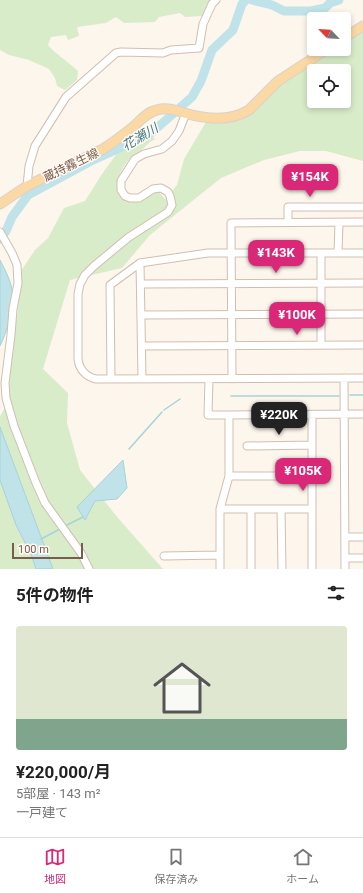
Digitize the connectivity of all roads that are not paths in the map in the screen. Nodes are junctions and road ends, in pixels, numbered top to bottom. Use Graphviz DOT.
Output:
graph roads {
  1 [pos="216,0"];
  2 [pos="363,26"];
  3 [pos="351,34"];
  4 [pos="317,56"];
  5 [pos="186,114"];
  6 [pos="27,186"];
  7 [pos="0,204"];
  8 [pos="363,207"];
  9 [pos="288,222"];
  10 [pos="339,222"];
  11 [pos="363,222"];
  12 [pos="0,232"];
  13 [pos="231,253"];
  14 [pos="321,253"];
  15 [pos="338,253"];
  16 [pos="363,253"];
  17 [pos="140,263"];
  18 [pos="363,283"];
  19 [pos="141,284"];
  20 [pos="231,284"];
  21 [pos="321,284"];
  22 [pos="231,314"];
  23 [pos="322,314"];
  24 [pos="363,314"];
  25 [pos="142,315"];
  26 [pos="321,345"];
  27 [pos="363,345"];
  28 [pos="142,346"];
  29 [pos="232,346"];
  30 [pos="208,378"];
  31 [pos="344,378"];
  32 [pos="363,378"];
  33 [pos="111,379"];
  34 [pos="142,379"];
  35 [pos="232,379"];
  36 [pos="312,414"];
  37 [pos="345,414"];
  38 [pos="363,414"];
  39 [pos="229,415"];
  40 [pos="312,445"];
  41 [pos="247,446"];
  42 [pos="229,476"];
  43 [pos="312,476"];
  44 [pos="312,508"];
  45 [pos="220,509"];
  46 [pos="250,509"];
  47 [pos="281,509"];
  48 [pos="345,537"];
  49 [pos="363,537"];
  50 [pos="220,555"];
  51 [pos="164,556"];
  52 [pos="345,558"];
  53 [pos="363,558"];
  54 [pos="89,569"];
  55 [pos="220,569"];
  56 [pos="251,569"];
  57 [pos="282,569"];
  58 [pos="312,569"];
  59 [pos="345,569"];
  1 -- 6 [label="street"];
  2 -- 3 [label="main road"];
  4 -- 5 [label="main road, 蔵持霧生線"];
  5 -- 6 [label="main road, 蔵持霧生線"];
  5 -- 33 [label="street"];
  6 -- 7 [label="main road, 蔵持霧生線"];
  8 -- 9 [label="street"];
  9 -- 10 [label="street"];
  9 -- 13 [label="street"];
  10 -- 11 [label="street"];
  10 -- 15 [label="street"];
  12 -- 54 [label="street"];
  13 -- 14 [label="street"];
  13 -- 17 [label="street"];
  13 -- 20 [label="street"];
  14 -- 15 [label="street"];
  14 -- 21 [label="street"];
  15 -- 16 [label="street"];
  17 -- 19 [label="street"];
  17 -- 33 [label="street"];
  18 -- 21 [label="street"];
  19 -- 20 [label="street"];
  19 -- 25 [label="street"];
  20 -- 21 [label="street"];
  20 -- 22 [label="street"];
  21 -- 23 [label="street"];
  22 -- 23 [label="street"];
  22 -- 25 [label="street"];
  22 -- 29 [label="street"];
  23 -- 24 [label="street"];
  23 -- 26 [label="street"];
  25 -- 28 [label="street"];
  26 -- 27 [label="street"];
  26 -- 29 [label="street"];
  28 -- 29 [label="street"];
  28 -- 34 [label="street"];
  29 -- 35 [label="street"];
  30 -- 34 [label="street"];
  30 -- 35 [label="street"];
  30 -- 39 [label="street"];
  31 -- 32 [label="street"];
  31 -- 35 [label="street"];
  31 -- 37 [label="street"];
  33 -- 34 [label="street"];
  36 -- 37 [label="street"];
  36 -- 39 [label="street"];
  36 -- 40 [label="street"];
  37 -- 38 [label="street"];
  37 -- 48 [label="street"];
  39 -- 42 [label="street"];
  40 -- 41 [label="street"];
  40 -- 43 [label="street"];
  42 -- 43 [label="street"];
  42 -- 45 [label="street"];
  43 -- 44 [label="street"];
  44 -- 47 [label="street"];
  44 -- 58 [label="street"];
  45 -- 46 [label="street"];
  45 -- 50 [label="street"];
  46 -- 47 [label="street"];
  46 -- 56 [label="street"];
  47 -- 57 [label="street"];
  48 -- 49 [label="street"];
  48 -- 52 [label="street"];
  50 -- 51 [label="street"];
  50 -- 55 [label="street"];
  52 -- 53 [label="street"];
  52 -- 59 [label="street"];
}
